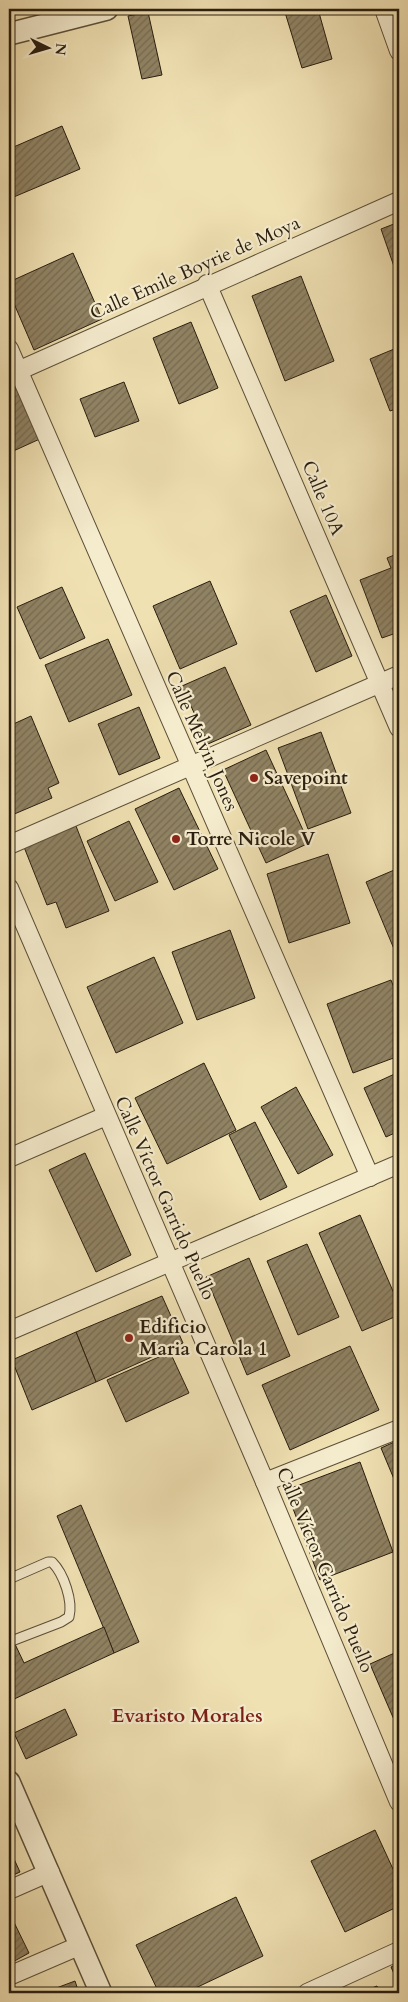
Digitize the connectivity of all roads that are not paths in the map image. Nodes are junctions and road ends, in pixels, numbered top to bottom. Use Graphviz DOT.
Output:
graph roads {
  1 [pos="107,9"];
  2 [pos="384,9"];
  3 [pos="9,34"];
  4 [pos="399,51"];
  5 [pos="399,201"];
  6 [pos="207,284"];
  7 [pos="9,349"];
  8 [pos="13,373"];
  9 [pos="399,675"];
  10 [pos="381,683"];
  11 [pos="399,728"];
  12 [pos="190,766"];
  13 [pos="9,845"];
  14 [pos="9,888"];
  15 [pos="106,1116"];
  16 [pos="9,1158"];
  17 [pos="399,1164"];
  18 [pos="370,1177"];
  19 [pos="170,1262"];
  20 [pos="9,1331"];
  21 [pos="399,1429"];
  22 [pos="265,1482"];
  23 [pos="9,1579"];
  24 [pos="9,1642"];
  25 [pos="12,1794"];
  26 [pos="399,1802"];
  27 [pos="50,1872"];
  28 [pos="9,1890"];
  29 [pos="81,1945"];
  30 [pos="399,1951"];
  31 [pos="9,1976"];
  32 [pos="102,1993"];
  33 [pos="307,1993"];
  1 -- 3 [label="street"];
  2 -- 4 [label="street"];
  5 -- 6 [label="street, Calle Emile Boyrie de Moya"];
  6 -- 8 [label="street, Calle Emile Boyrie de Moya"];
  6 -- 10 [label="street, Calle 10A"];
  7 -- 8 [label="street, Calle Melvin Jones"];
  8 -- 12 [label="street, Calle Melvin Jones"];
  9 -- 10 [label="street"];
  10 -- 11 [label="street, Calle 10A"];
  10 -- 12 [label="street"];
  12 -- 13 [label="street"];
  12 -- 18 [label="street, Calle Melvin Jones"];
  14 -- 15 [label="street, Calle Víctor Garrido Puello"];
  15 -- 16 [label="street"];
  15 -- 19 [label="street, Calle Víctor Garrido Puello"];
  17 -- 18 [label="street"];
  18 -- 19 [label="street"];
  19 -- 20 [label="street"];
  19 -- 22 [label="street, Calle Víctor Garrido Puello"];
  21 -- 22 [label="street"];
  22 -- 26 [label="street, Calle Víctor Garrido Puello"];
  23 -- 24 [label="lane"];
  25 -- 27 [label="street"];
  27 -- 28 [label="street"];
  27 -- 29 [label="street"];
  29 -- 31 [label="street"];
  29 -- 32 [label="street"];
  30 -- 33 [label="street"];
}
